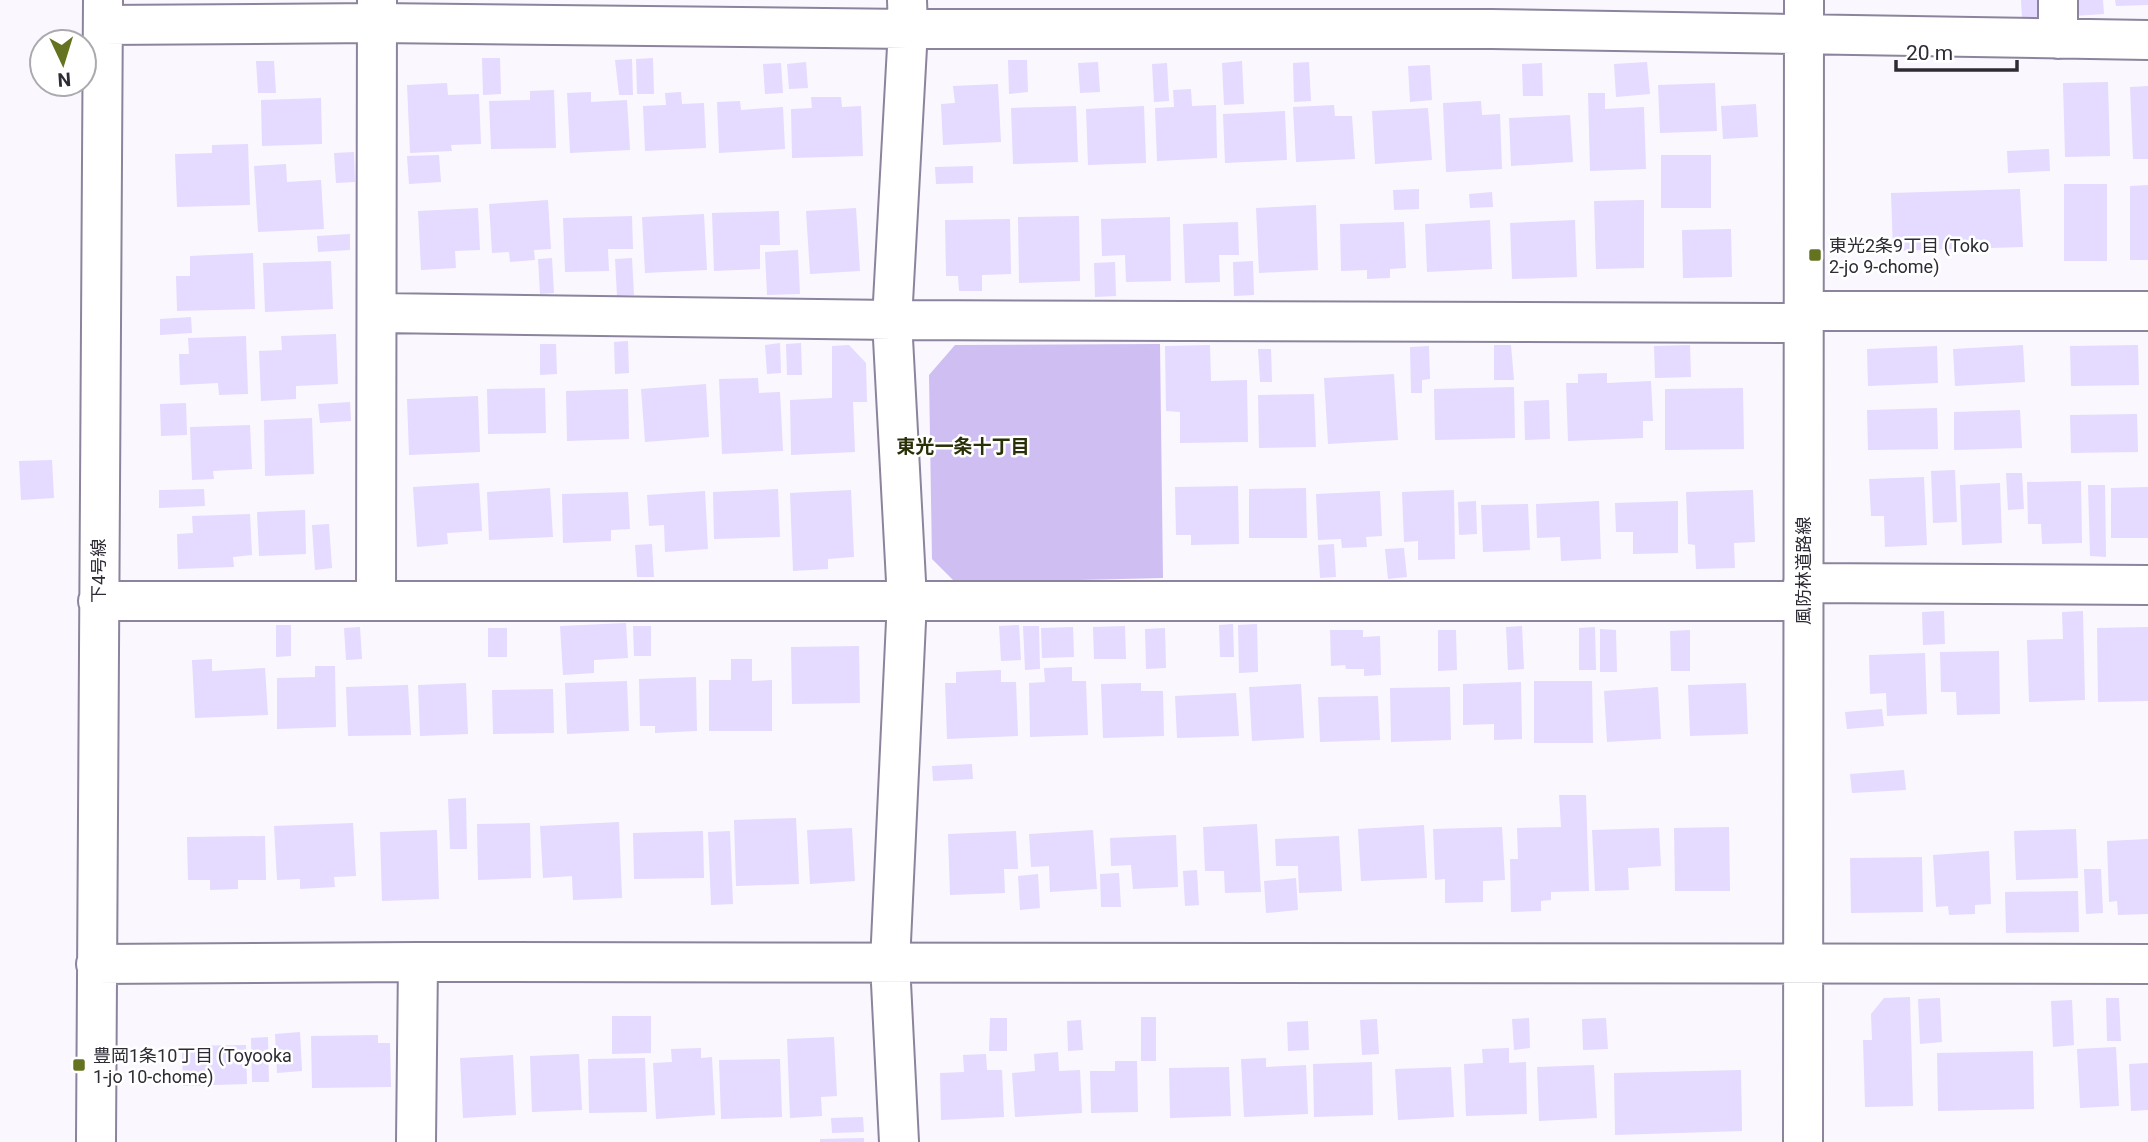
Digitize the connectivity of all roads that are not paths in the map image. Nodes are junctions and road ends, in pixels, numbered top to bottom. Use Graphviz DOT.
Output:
graph roads {
  1 [pos="2057,0"];
  2 [pos="377,11"];
  3 [pos="103,13"];
  4 [pos="908,14"];
  5 [pos="1492,15"];
  6 [pos="1804,18"];
  7 [pos="2058,39"];
  8 [pos="2148,40"];
  9 [pos="2148,311"];
  10 [pos="378,313"];
  11 [pos="1804,317"];
  12 [pos="892,320"];
  13 [pos="2148,585"];
  14 [pos="1803,592"];
  15 [pos="376,600"];
  16 [pos="907,600"];
  17 [pos="98,601"];
  18 [pos="418,962"];
  19 [pos="890,963"];
  20 [pos="96,964"];
  21 [pos="1803,964"];
  22 [pos="2148,964"];
  23 [pos="96,1142"];
  24 [pos="416,1142"];
  25 [pos="899,1142"];
  26 [pos="1802,1142"];
  1 -- 7 [label="street"];
  2 -- 3 [label="street"];
  2 -- 4 [label="street"];
  2 -- 10 [label="street"];
  3 -- 17 [label="street, 下4号線"];
  4 -- 5 [label="street"];
  4 -- 12 [label="street"];
  5 -- 6 [label="street"];
  6 -- 7 [label="street"];
  6 -- 11 [label="street, 風防林道路線"];
  7 -- 8 [label="street"];
  9 -- 11 [label="street"];
  10 -- 12 [label="street"];
  10 -- 15 [label="street"];
  11 -- 12 [label="street"];
  11 -- 14 [label="street, 風防林道路線"];
  12 -- 16 [label="street"];
  13 -- 14 [label="street"];
  14 -- 16 [label="street"];
  14 -- 21 [label="street, 風防林道路線"];
  15 -- 16 [label="street"];
  15 -- 17 [label="street"];
  16 -- 19 [label="street"];
  17 -- 20 [label="street, 下4号線"];
  18 -- 19 [label="street"];
  18 -- 20 [label="street"];
  18 -- 24 [label="street"];
  19 -- 21 [label="street"];
  19 -- 25 [label="street"];
  20 -- 23 [label="street, 下4号線"];
  21 -- 22 [label="street"];
  21 -- 26 [label="street, 風防林道路線"];
}
